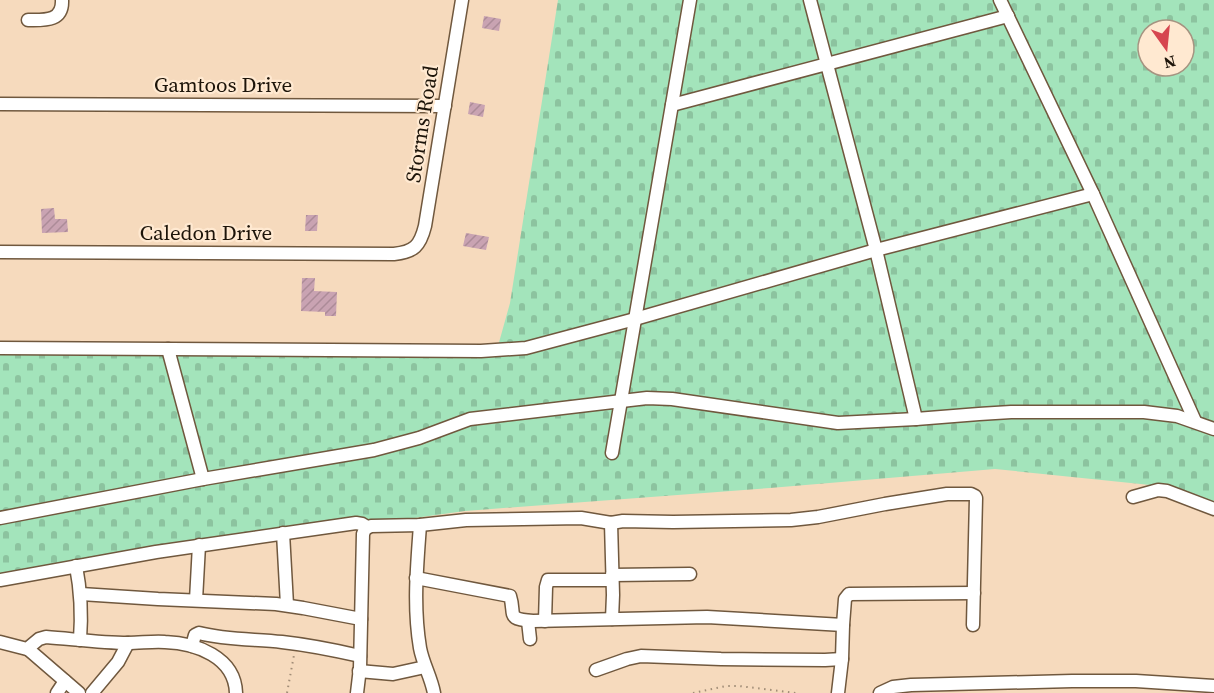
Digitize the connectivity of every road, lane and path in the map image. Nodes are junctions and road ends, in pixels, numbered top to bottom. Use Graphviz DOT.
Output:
graph roads {
  1 [pos="62,0"];
  2 [pos="462,0"];
  3 [pos="690,0"];
  4 [pos="810,0"];
  5 [pos="1000,0"];
  6 [pos="1008,16"];
  7 [pos="28,20"];
  8 [pos="827,65"];
  9 [pos="0,104"];
  10 [pos="672,105"];
  11 [pos="445,106"];
  12 [pos="1093,194"];
  13 [pos="411,250"];
  14 [pos="876,250"];
  15 [pos="0,252"];
  16 [pos="635,319"];
  17 [pos="0,348"];
  18 [pos="168,349"];
  19 [pos="621,401"];
  20 [pos="916,419"];
  21 [pos="1195,421"];
  22 [pos="1214,429"];
  23 [pos="612,453"];
  24 [pos="204,479"];
  25 [pos="1133,497"];
  26 [pos="1214,509"];
  27 [pos="0,518"];
  28 [pos="611,523"];
  29 [pos="420,525"];
  30 [pos="367,527"];
  31 [pos="283,533"];
  32 [pos="199,545"];
  33 [pos="76,567"];
  34 [pos="690,574"];
  35 [pos="416,578"];
  36 [pos="612,578"];
  37 [pos="0,580"];
  38 [pos="974,593"];
  39 [pos="81,594"];
  40 [pos="196,600"];
  41 [pos="287,605"];
  42 [pos="361,619"];
  43 [pos="612,619"];
  44 [pos="528,621"];
  45 [pos="545,621"];
  46 [pos="973,625"];
  47 [pos="843,626"];
  48 [pos="530,639"];
  49 [pos="80,640"];
  50 [pos="0,642"];
  51 [pos="128,643"];
  52 [pos="296,644"];
  53 [pos="192,646"];
  54 [pos="28,649"];
  55 [pos="360,656"];
  56 [pos="842,659"];
  57 [pos="425,667"];
  58 [pos="596,670"];
  59 [pos="359,671"];
  60 [pos="65,681"];
  61 [pos="1214,686"];
  62 [pos="1136,687"];
  63 [pos="57,693"];
  64 [pos="79,693"];
  65 [pos="92,693"];
  66 [pos="236,693"];
  67 [pos="286,693"];
  68 [pos="357,693"];
  69 [pos="434,693"];
  70 [pos="693,693"];
  71 [pos="796,693"];
  72 [pos="838,693"];
  73 [pos="880,693"];
  1 -- 7 [label="street"];
  2 -- 11 [label="street, Storms Road"];
  3 -- 10 [label="street"];
  4 -- 8 [label="street"];
  5 -- 6 [label="street"];
  6 -- 8 [label="street"];
  6 -- 12 [label="street"];
  8 -- 10 [label="street"];
  8 -- 14 [label="street"];
  9 -- 11 [label="street, Gamtoos Drive"];
  10 -- 16 [label="street"];
  11 -- 13 [label="street, Storms Road"];
  12 -- 14 [label="street"];
  12 -- 21 [label="street"];
  13 -- 15 [label="street, Caledon Drive"];
  14 -- 16 [label="street"];
  14 -- 20 [label="street"];
  16 -- 18 [label="street"];
  16 -- 19 [label="street"];
  17 -- 18 [label="street"];
  18 -- 24 [label="street"];
  19 -- 20 [label="street"];
  19 -- 23 [label="street"];
  19 -- 24 [label="street"];
  20 -- 21 [label="street"];
  21 -- 22 [label="street"];
  24 -- 27 [label="street"];
  25 -- 26 [label="street"];
  28 -- 29 [label="street"];
  28 -- 36 [label="street"];
  28 -- 38 [label="street"];
  29 -- 30 [label="street"];
  29 -- 35 [label="street"];
  30 -- 31 [label="street"];
  30 -- 42 [label="street"];
  31 -- 32 [label="street"];
  31 -- 41 [label="street"];
  32 -- 33 [label="street"];
  32 -- 40 [label="street"];
  33 -- 37 [label="street"];
  33 -- 39 [label="street"];
  34 -- 36 [label="street"];
  35 -- 44 [label="street"];
  35 -- 57 [label="street"];
  36 -- 43 [label="street"];
  36 -- 45 [label="street"];
  38 -- 46 [label="street"];
  38 -- 47 [label="street"];
  39 -- 40 [label="street"];
  39 -- 49 [label="street"];
  40 -- 41 [label="street"];
  41 -- 42 [label="street"];
  42 -- 55 [label="street"];
  43 -- 45 [label="street"];
  43 -- 47 [label="street"];
  44 -- 45 [label="street"];
  44 -- 48 [label="street"];
  47 -- 56 [label="street"];
  49 -- 51 [label="street"];
  49 -- 54 [label="street"];
  50 -- 54 [label="street"];
  51 -- 53 [label="street"];
  51 -- 65 [label="street"];
  52 -- 53 [label="street"];
  52 -- 55 [label="street"];
  52 -- 67 [label="path"];
  53 -- 66 [label="street"];
  54 -- 60 [label="street"];
  55 -- 59 [label="street"];
  56 -- 58 [label="street"];
  56 -- 72 [label="street"];
  57 -- 59 [label="street"];
  57 -- 69 [label="street"];
  59 -- 68 [label="street"];
  60 -- 63 [label="street"];
  60 -- 64 [label="street"];
  61 -- 62 [label="street"];
  62 -- 73 [label="street"];
  70 -- 71 [label="path"];
}
